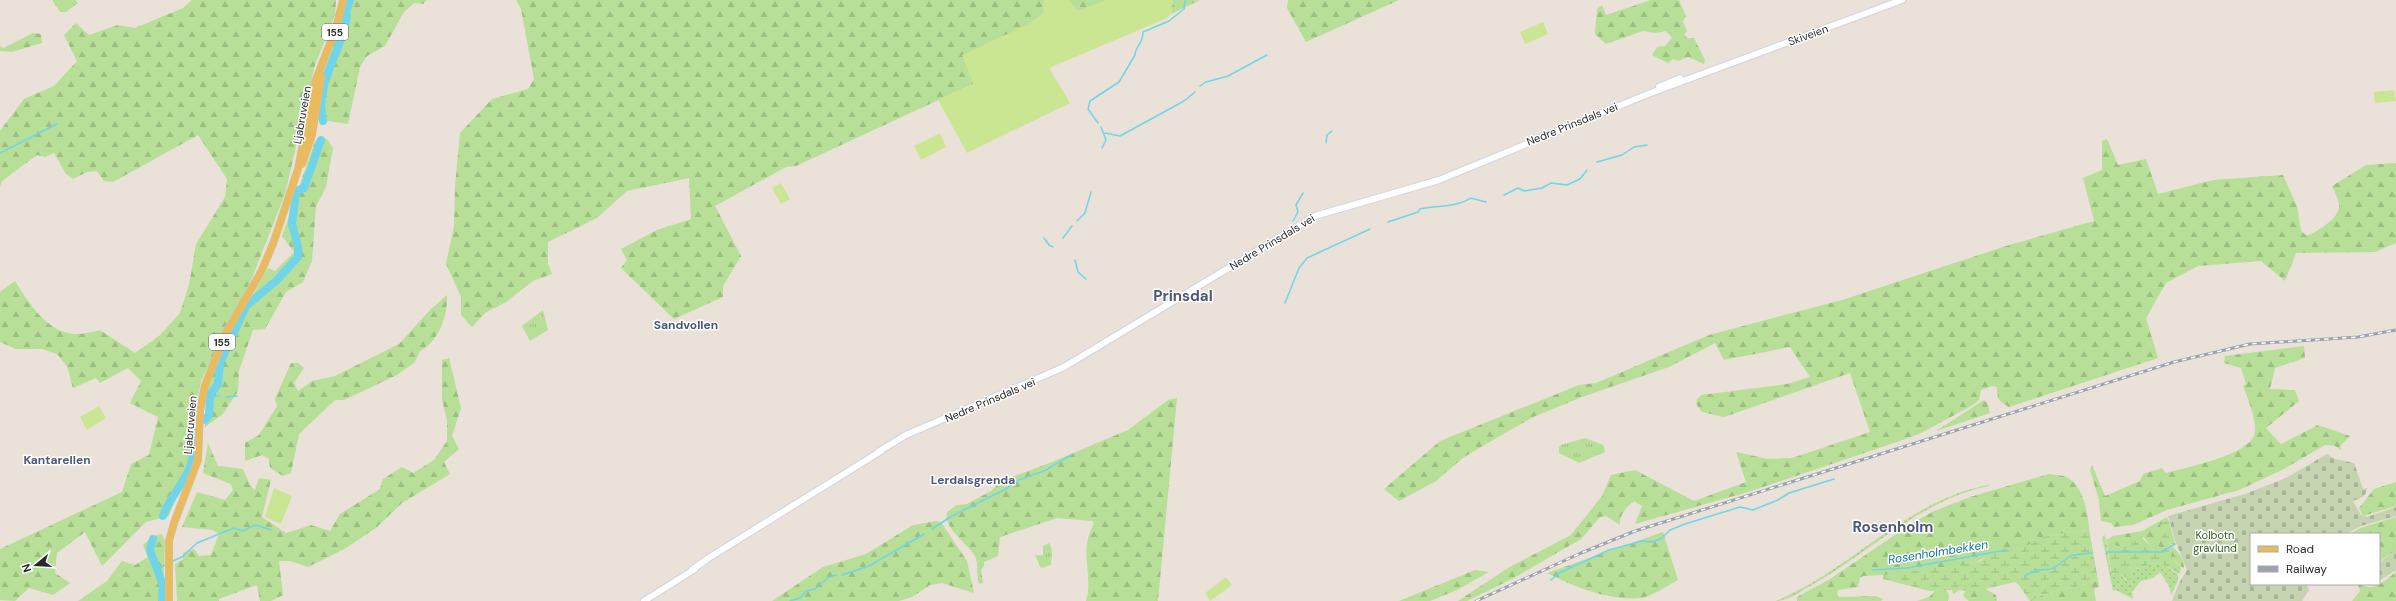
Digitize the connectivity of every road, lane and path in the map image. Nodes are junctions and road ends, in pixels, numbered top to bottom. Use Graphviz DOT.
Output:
graph roads {
  1 [pos="343,0"];
  2 [pos="1902,0"];
  3 [pos="1714,69"];
  4 [pos="169,601"];
  5 [pos="644,601"];
  1 -- 4 [label="main road, Ljabruveien / 155"];
  2 -- 3 [label="main road, Skiveien"];
  3 -- 5 [label="main road, Nedre Prinsdals vei"];
}
